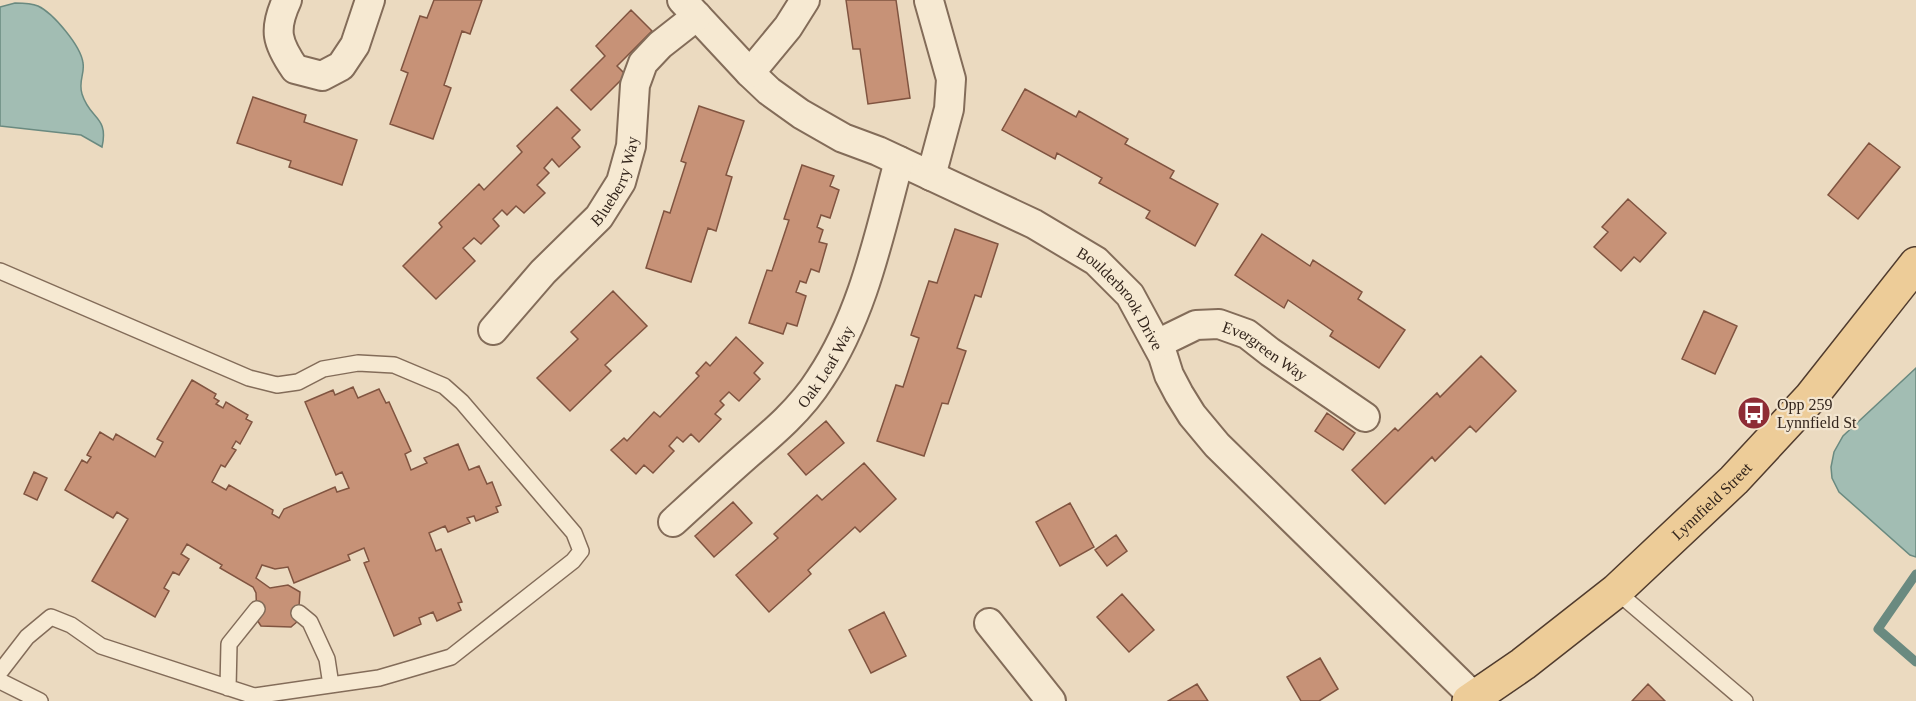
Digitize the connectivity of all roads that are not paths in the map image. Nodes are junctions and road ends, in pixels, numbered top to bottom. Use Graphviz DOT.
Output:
graph roads {
  1 [pos="287,0"];
  2 [pos="370,0"];
  3 [pos="806,0"];
  4 [pos="929,1"];
  5 [pos="690,8"];
  6 [pos="750,73"];
  7 [pos="899,161"];
  8 [pos="931,176"];
  9 [pos="1916,264"];
  10 [pos="0,271"];
  11 [pos="493,330"];
  12 [pos="1157,344"];
  13 [pos="1365,417"];
  14 [pos="672,522"];
  15 [pos="1617,591"];
  16 [pos="257,609"];
  17 [pos="298,613"];
  18 [pos="989,623"];
  19 [pos="0,672"];
  20 [pos="0,681"];
  21 [pos="331,685"];
  22 [pos="228,688"];
  23 [pos="255,699"];
  24 [pos="1472,699"];
  25 [pos="40,701"];
  26 [pos="1051,701"];
  27 [pos="1745,701"];
  1 -- 2 [label="street"];
  3 -- 6 [label="street"];
  4 -- 8 [label="street"];
  5 -- 6 [label="street, Boulderbrook Drive"];
  5 -- 11 [label="street, Blueberry Way"];
  6 -- 7 [label="street, Boulderbrook Drive"];
  7 -- 8 [label="street, Boulderbrook Drive"];
  7 -- 14 [label="street, Oak Leaf Way"];
  8 -- 12 [label="street, Boulderbrook Drive"];
  9 -- 15 [label="main road, Lynnfield Street"];
  10 -- 21 [label="lane"];
  12 -- 13 [label="street, Evergreen Way"];
  12 -- 24 [label="street, Boulderbrook Drive"];
  15 -- 24 [label="main road, Lynnfield Street"];
  15 -- 27 [label="lane"];
  16 -- 22 [label="lane"];
  17 -- 21 [label="lane"];
  18 -- 26 [label="street"];
  19 -- 22 [label="lane"];
  20 -- 25 [label="lane"];
  21 -- 23 [label="lane"];
  22 -- 23 [label="lane"];
}
